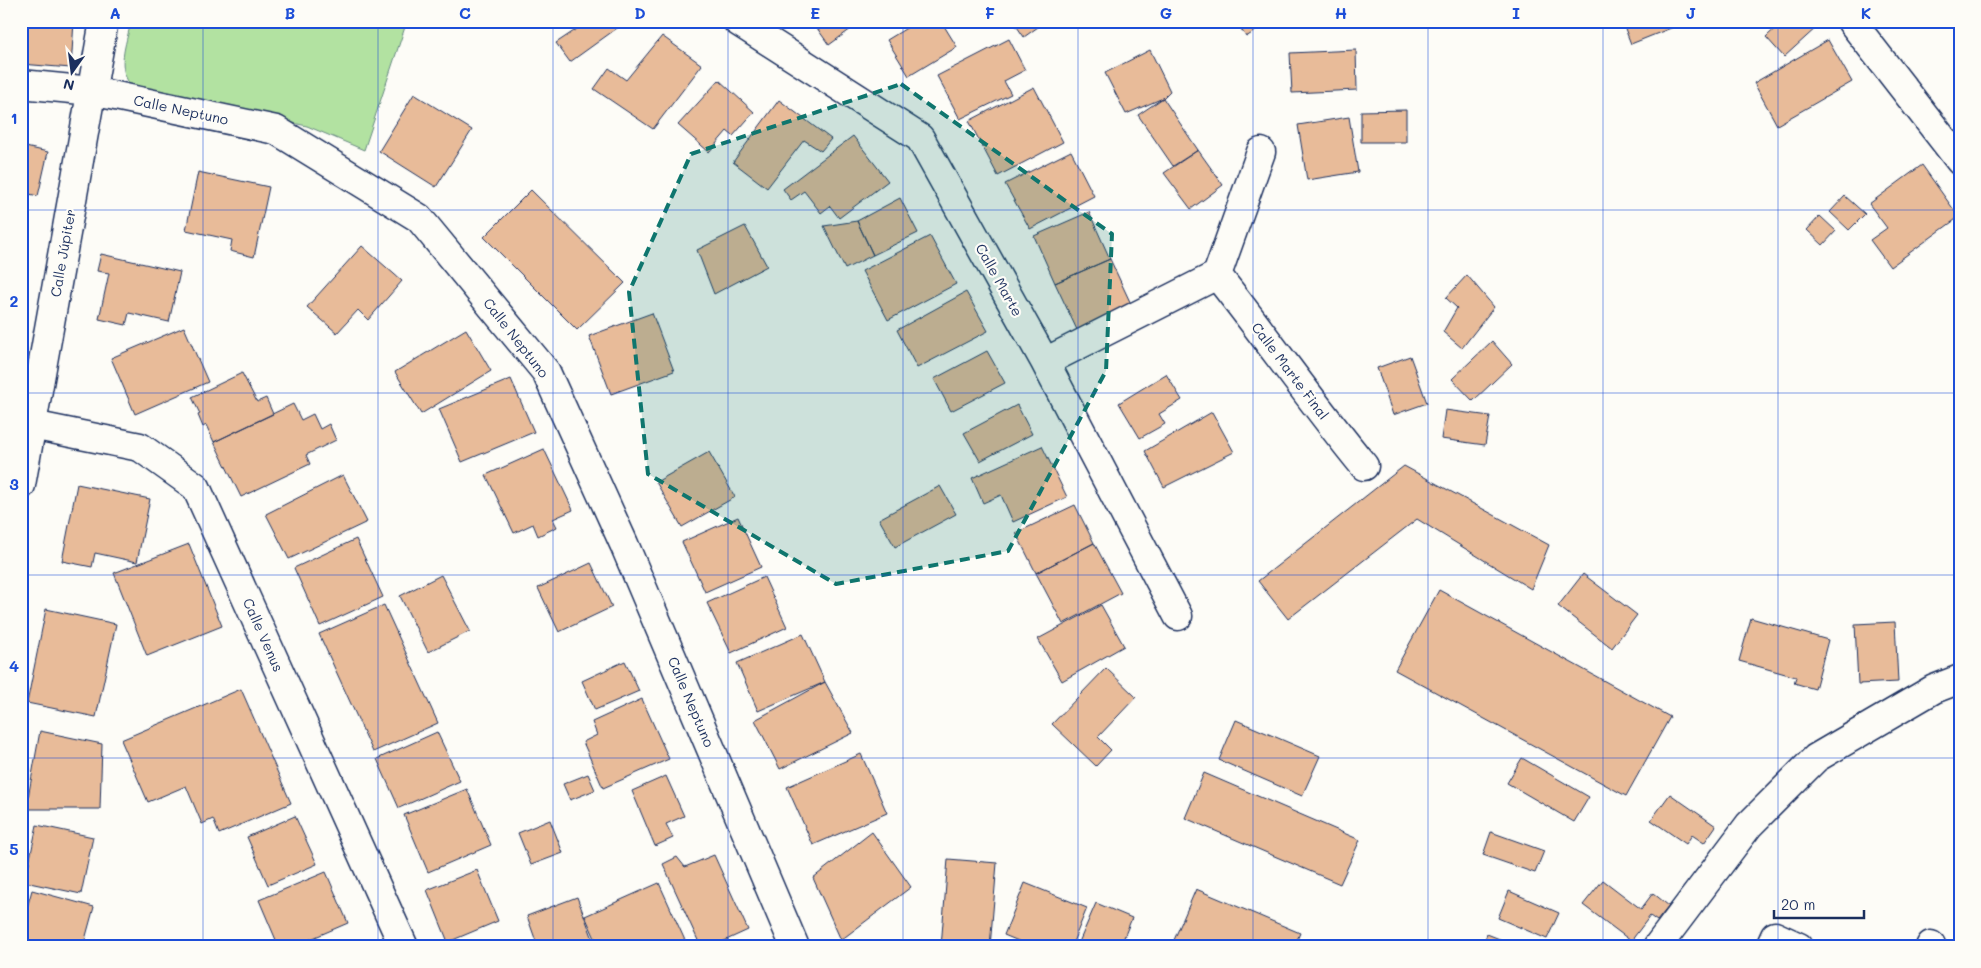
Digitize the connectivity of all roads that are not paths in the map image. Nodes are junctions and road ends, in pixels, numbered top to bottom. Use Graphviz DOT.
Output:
graph roads {
  1 [pos="104,21"];
  2 [pos="737,21"];
  3 [pos="1851,21"];
  4 [pos="21,84"];
  5 [pos="92,91"];
  6 [pos="1261,152"];
  7 [pos="1960,161"];
  8 [pos="1216,275"];
  9 [pos="1045,362"];
  10 [pos="32,424"];
  11 [pos="1364,466"];
  12 [pos="21,485"];
  13 [pos="1178,616"];
  14 [pos="1960,680"];
  15 [pos="404,947"];
  16 [pos="795,947"];
  17 [pos="1658,947"];
  18 [pos="1770,947"];
  19 [pos="1799,947"];
  1 -- 5 [label="street, Calle Júpiter"];
  2 -- 9 [label="street, Calle Marte"];
  3 -- 7 [label="street"];
  4 -- 5 [label="street, Calle Neptuno"];
  5 -- 10 [label="street, Calle Júpiter"];
  5 -- 16 [label="street, Calle Neptuno"];
  6 -- 8 [label="street"];
  8 -- 9 [label="street"];
  8 -- 11 [label="street, Calle Marte Final"];
  9 -- 13 [label="street, Calle Marte"];
  10 -- 12 [label="street, Calle Júpiter"];
  10 -- 15 [label="street, Calle Venus"];
  14 -- 17 [label="street"];
  18 -- 19 [label="street"];
}
